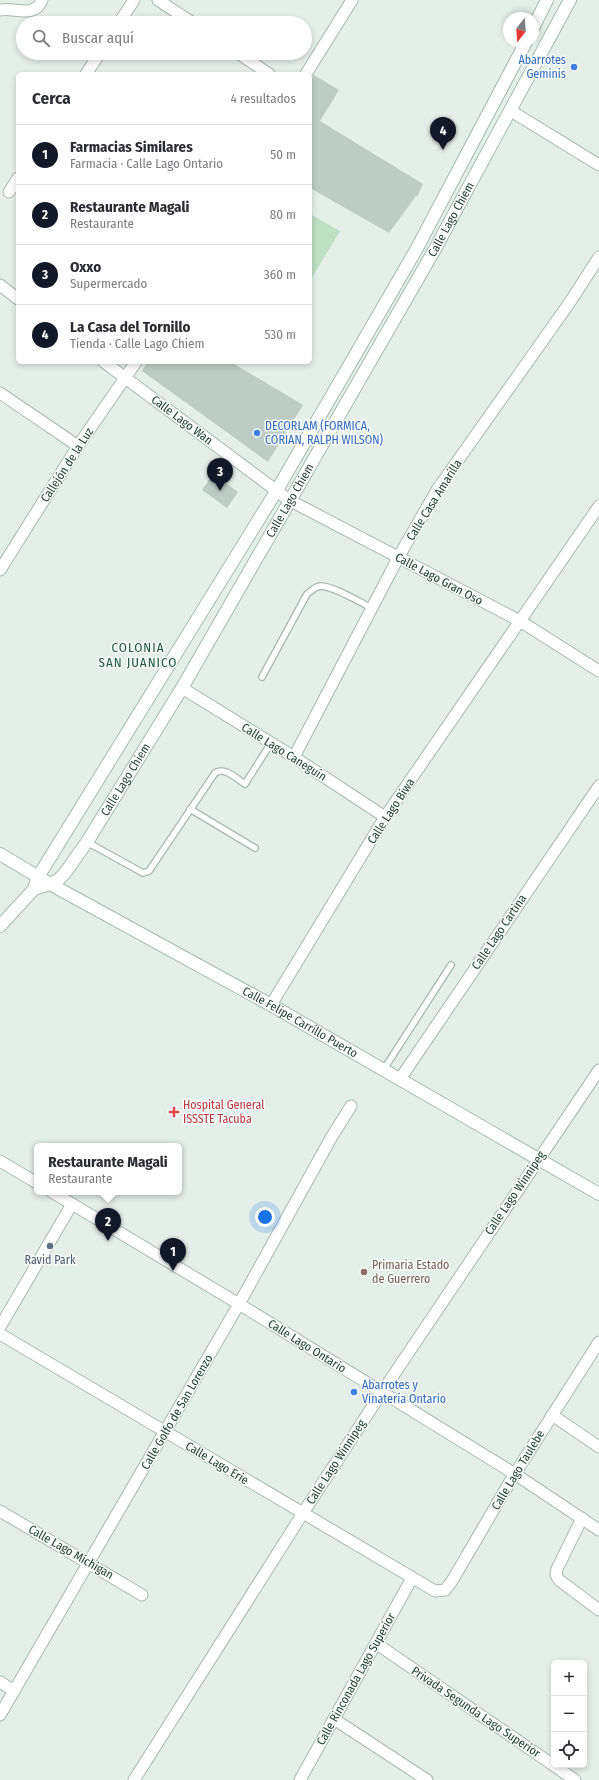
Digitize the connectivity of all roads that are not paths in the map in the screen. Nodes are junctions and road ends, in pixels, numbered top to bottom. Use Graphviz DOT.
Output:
graph roads {
  1 [pos="42,0"];
  2 [pos="134,0"];
  3 [pos="158,0"];
  4 [pos="352,0"];
  5 [pos="547,0"];
  6 [pos="570,0"];
  7 [pos="0,10"];
  8 [pos="124,16"];
  9 [pos="182,16"];
  10 [pos="539,16"];
  11 [pos="523,48"];
  12 [pos="95,60"];
  13 [pos="248,60"];
  14 [pos="87,72"];
  15 [pos="266,72"];
  16 [pos="307,72"];
  17 [pos="511,111"];
  18 [pos="599,165"];
  19 [pos="16,181"];
  20 [pos="9,192"];
  21 [pos="599,257"];
  22 [pos="0,285"];
  23 [pos="16,297"];
  24 [pos="107,364"];
  25 [pos="135,364"];
  26 [pos="126,378"];
  27 [pos="0,393"];
  28 [pos="78,446"];
  29 [pos="277,490"];
  30 [pos="289,500"];
  31 [pos="599,506"];
  32 [pos="398,558"];
  33 [pos="0,570"];
  34 [pos="372,608"];
  35 [pos="520,621"];
  36 [pos="599,670"];
  37 [pos="262,677"];
  38 [pos="182,688"];
  39 [pos="271,743"];
  40 [pos="294,757"];
  41 [pos="599,786"];
  42 [pos="190,809"];
  43 [pos="386,817"];
  44 [pos="87,842"];
  45 [pos="254,848"];
  46 [pos="0,854"];
  47 [pos="38,877"];
  48 [pos="50,884"];
  49 [pos="34,888"];
  50 [pos="0,926"];
  51 [pos="451,965"];
  52 [pos="271,1005"];
  53 [pos="384,1069"];
  54 [pos="599,1070"];
  55 [pos="400,1079"];
  56 [pos="351,1106"];
  57 [pos="537,1160"];
  58 [pos="0,1161"];
  59 [pos="34,1181"];
  60 [pos="599,1194"];
  61 [pos="57,1195"];
  62 [pos="72,1204"];
  63 [pos="239,1304"];
  64 [pos="0,1327"];
  65 [pos="0,1334"];
  66 [pos="599,1342"];
  67 [pos="382,1392"];
  68 [pos="552,1415"];
  69 [pos="165,1432"];
  70 [pos="599,1447"];
  71 [pos="515,1474"];
  72 [pos="0,1511"];
  73 [pos="303,1513"];
  74 [pos="582,1518"];
  75 [pos="599,1530"];
  76 [pos="90,1562"];
  77 [pos="412,1578"];
  78 [pos="435,1591"];
  79 [pos="142,1595"];
  80 [pos="599,1610"];
  81 [pos="377,1644"];
  82 [pos="0,1682"];
  83 [pos="14,1691"];
  84 [pos="0,1715"];
  85 [pos="334,1719"];
  86 [pos="134,1780"];
  87 [pos="300,1780"];
  88 [pos="427,1780"];
  89 [pos="575,1780"];
  1 -- 7 [label="street"];
  2 -- 8 [label="street"];
  3 -- 9 [label="street"];
  4 -- 16 [label="street"];
  5 -- 10 [label="street"];
  6 -- 17 [label="street, Calle Lago Chiem"];
  11 -- 29 [label="street, Calle Lago Chiem"];
  12 -- 14 [label="street"];
  13 -- 15 [label="street"];
  17 -- 18 [label="street"];
  17 -- 30 [label="street, Calle Lago Chiem"];
  19 -- 20 [label="street"];
  21 -- 32 [label="street, Calle Casa Amarilla"];
  22 -- 23 [label="street"];
  24 -- 26 [label="street, Calle Lago Wan"];
  25 -- 26 [label="street, Callejón de la Luz"];
  26 -- 28 [label="street, Callejón de la Luz"];
  26 -- 29 [label="street, Calle Lago Wan"];
  27 -- 28 [label="street"];
  28 -- 33 [label="street, Callejón de la Luz"];
  29 -- 30 [label="street, Calle Lago Gran Oso"];
  29 -- 47 [label="street, Calle Lago Chiem"];
  30 -- 32 [label="street, Calle Lago Gran Oso"];
  30 -- 38 [label="street, Calle Lago Chiem"];
  31 -- 35 [label="street, Calle Lago Biwa"];
  32 -- 34 [label="street, Calle Casa Amarilla"];
  32 -- 35 [label="street, Calle Lago Gran Oso"];
  34 -- 37 [label="lane"];
  34 -- 40 [label="street, Calle Casa Amarilla"];
  35 -- 36 [label="street, Calle Lago Gran Oso"];
  35 -- 43 [label="street, Calle Lago Biwa"];
  38 -- 39 [label="street, Calle Lago Caneguín"];
  38 -- 44 [label="street, Calle Lago Chiem"];
  39 -- 40 [label="street, Calle Lago Caneguín"];
  39 -- 42 [label="lane"];
  40 -- 43 [label="street, Calle Lago Caneguín"];
  41 -- 55 [label="street, Calle Lago Cartina"];
  42 -- 44 [label="lane"];
  42 -- 45 [label="lane"];
  43 -- 52 [label="street, Calle Lago Biwa"];
  44 -- 48 [label="street, Calle Lago Chiem"];
  46 -- 47 [label="street, Calle Felipe Carrillo Puerto"];
  47 -- 48 [label="street, Calle Felipe Carrillo Puerto"];
  47 -- 49 [label="street, Calle Lago Chiem"];
  48 -- 49 [label="street"];
  48 -- 52 [label="street, Calle Felipe Carrillo Puerto"];
  49 -- 50 [label="street"];
  51 -- 53 [label="lane"];
  52 -- 53 [label="street, Calle Felipe Carrillo Puerto"];
  53 -- 55 [label="street, Calle Felipe Carrillo Puerto"];
  54 -- 57 [label="street, Calle Lago Winnipeg"];
  55 -- 57 [label="street, Calle Felipe Carrillo Puerto"];
  56 -- 63 [label="street, Calle Golfo de San Lorenzo"];
  57 -- 60 [label="street, Calle Felipe Carrillo Puerto"];
  57 -- 67 [label="street, Calle Lago Winnipeg"];
  58 -- 59 [label="street"];
  61 -- 62 [label="street, Calle Lago Ontario"];
  62 -- 63 [label="street, Calle Lago Ontario"];
  62 -- 64 [label="street"];
  63 -- 67 [label="street, Calle Lago Ontario"];
  63 -- 69 [label="street, Calle Golfo de San Lorenzo"];
  65 -- 69 [label="street, Calle Lago Erie"];
  66 -- 68 [label="street, Calle Lago Taulebe"];
  67 -- 71 [label="street, Calle Lago Ontario"];
  67 -- 73 [label="street, Calle Lago Winnipeg"];
  68 -- 70 [label="street"];
  68 -- 71 [label="street, Calle Lago Taulebe"];
  69 -- 73 [label="street, Calle Lago Erie"];
  69 -- 76 [label="street, Calle Golfo de San Lorenzo"];
  71 -- 74 [label="street, Calle Lago Ontario"];
  71 -- 78 [label="street, Calle Lago Taulebe"];
  72 -- 76 [label="street, Calle Lago Michigan"];
  73 -- 77 [label="street, Calle Lago Erie"];
  73 -- 86 [label="street, Calle Lago Winnipeg"];
  74 -- 75 [label="street, Calle Lago Ontario"];
  74 -- 80 [label="street"];
  76 -- 79 [label="street, Calle Lago Michigan"];
  76 -- 83 [label="street, Calle Golfo de San Lorenzo"];
  77 -- 78 [label="street, Calle Lago Erie"];
  77 -- 81 [label="street, Calle Rinconada Lago Superior"];
  81 -- 85 [label="street, Calle Rinconada Lago Superior"];
  81 -- 89 [label="street, Privada Segunda Lago Superior"];
  82 -- 83 [label="street"];
  83 -- 84 [label="street, Calle Golfo de San Lorenzo"];
  85 -- 87 [label="street, Calle Rinconada Lago Superior"];
  85 -- 88 [label="street"];
}
